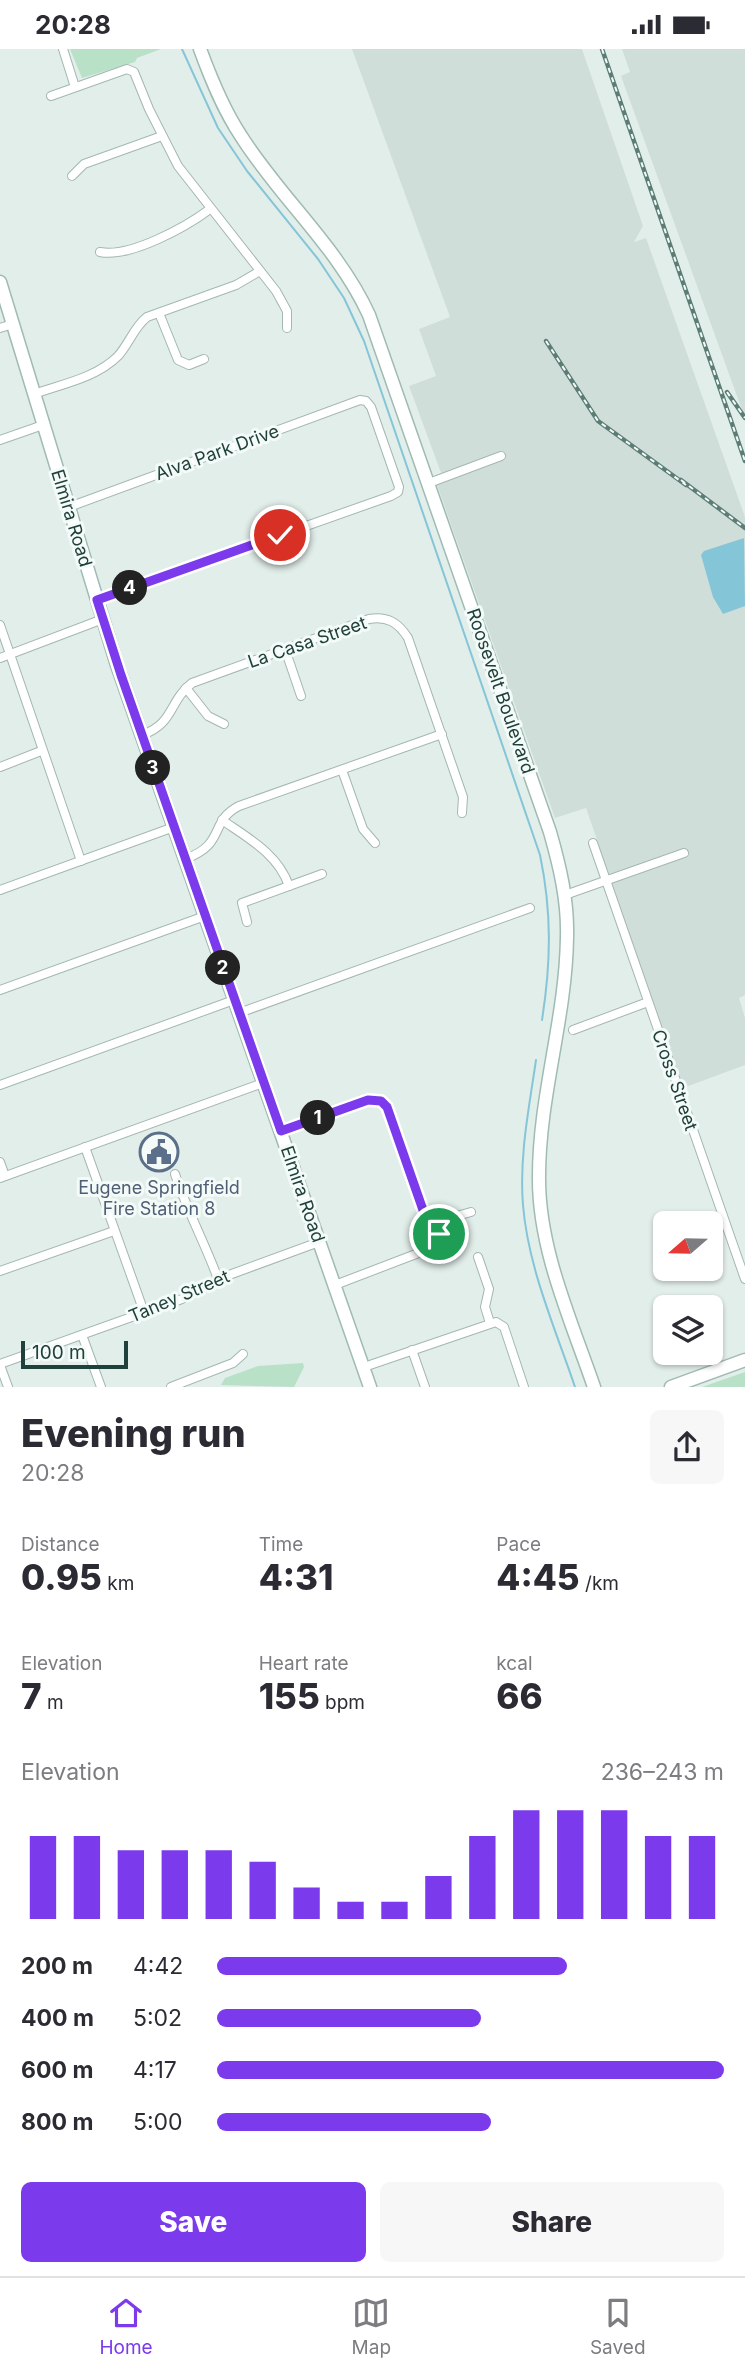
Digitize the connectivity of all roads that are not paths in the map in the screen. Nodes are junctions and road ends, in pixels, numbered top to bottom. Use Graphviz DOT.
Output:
graph roads {
  1 [pos="63,49"];
  2 [pos="200,49"];
  3 [pos="75,87"];
  4 [pos="51,96"];
  5 [pos="162,136"];
  6 [pos="72,176"];
  7 [pos="210,209"];
  8 [pos="100,252"];
  9 [pos="260,271"];
  10 [pos="0,282"];
  11 [pos="159,313"];
  12 [pos="6,326"];
  13 [pos="287,328"];
  14 [pos="204,359"];
  15 [pos="34,394"];
  16 [pos="43,425"];
  17 [pos="0,440"];
  18 [pos="501,456"];
  19 [pos="429,482"];
  20 [pos="69,506"];
  21 [pos="97,600"];
  22 [pos="103,619"];
  23 [pos="0,625"];
  24 [pos="285,649"];
  25 [pos="4,656"];
  26 [pos="186,688"];
  27 [pos="302,696"];
  28 [pos="224,725"];
  29 [pos="442,734"];
  30 [pos="142,735"];
  31 [pos="41,751"];
  32 [pos="0,767"];
  33 [pos="342,770"];
  34 [pos="462,813"];
  35 [pos="222,820"];
  36 [pos="174,827"];
  37 [pos="375,843"];
  38 [pos="593,843"];
  39 [pos="684,853"];
  40 [pos="185,859"];
  41 [pos="80,861"];
  42 [pos="322,874"];
  43 [pos="606,881"];
  44 [pos="289,886"];
  45 [pos="0,890"];
  46 [pos="565,895"];
  47 [pos="530,908"];
  48 [pos="205,916"];
  49 [pos="247,922"];
  50 [pos="0,990"];
  51 [pos="648,1002"];
  52 [pos="237,1006"];
  53 [pos="573,1030"];
  54 [pos="263,1083"];
  55 [pos="0,1085"];
  56 [pos="281,1131"];
  57 [pos="85,1147"];
  58 [pos="0,1162"];
  59 [pos="174,1174"];
  60 [pos="3,1177"];
  61 [pos="471,1212"];
  62 [pos="114,1231"];
  63 [pos="439,1234"];
  64 [pos="319,1242"];
  65 [pos="478,1257"];
  66 [pos="0,1271"];
  67 [pos="218,1279"];
  68 [pos="745,1279"];
  69 [pos="334,1285"];
  70 [pos="144,1313"];
  71 [pos="490,1323"];
  72 [pos="82,1335"];
  73 [pos="412,1350"];
  74 [pos="243,1355"];
  75 [pos="745,1360"];
  76 [pos="0,1365"];
  77 [pos="363,1367"];
  78 [pos="8,1387"];
  79 [pos="101,1387"];
  80 [pos="171,1387"];
  81 [pos="370,1387"];
  82 [pos="425,1387"];
  83 [pos="524,1387"];
  84 [pos="594,1387"];
  85 [pos="671,1387"];
  1 -- 3 [label="street"];
  2 -- 19 [label="main road, Roosevelt Boulevard"];
  3 -- 4 [label="street"];
  3 -- 5 [label="street"];
  5 -- 6 [label="street"];
  5 -- 7 [label="street"];
  7 -- 8 [label="street"];
  7 -- 9 [label="street"];
  9 -- 11 [label="street"];
  9 -- 13 [label="street"];
  10 -- 12 [label="main road, Elmira Road"];
  11 -- 14 [label="street"];
  11 -- 15 [label="street"];
  12 -- 15 [label="main road, Elmira Road"];
  15 -- 16 [label="main road, Elmira Road"];
  16 -- 17 [label="street"];
  16 -- 20 [label="main road, Elmira Road"];
  18 -- 19 [label="street"];
  19 -- 46 [label="main road, Roosevelt Boulevard"];
  20 -- 21 [label="main road, Elmira Road"];
  20 -- 21 [label="street, Alva Park Drive"];
  21 -- 22 [label="main road, Elmira Road"];
  22 -- 25 [label="street"];
  22 -- 30 [label="main road, Elmira Road"];
  23 -- 25 [label="street"];
  24 -- 26 [label="street, La Casa Street"];
  24 -- 27 [label="street"];
  24 -- 29 [label="street, La Casa Street"];
  25 -- 31 [label="street"];
  26 -- 28 [label="street"];
  26 -- 30 [label="street"];
  29 -- 33 [label="street"];
  29 -- 34 [label="street, La Casa Street"];
  30 -- 36 [label="main road, Elmira Road"];
  31 -- 32 [label="street"];
  31 -- 41 [label="street"];
  33 -- 35 [label="street"];
  33 -- 37 [label="street"];
  35 -- 40 [label="street"];
  35 -- 44 [label="street"];
  36 -- 40 [label="main road, Elmira Road"];
  36 -- 41 [label="street"];
  38 -- 43 [label="street, Cross Street"];
  39 -- 43 [label="street"];
  40 -- 48 [label="main road, Elmira Road"];
  41 -- 45 [label="street"];
  42 -- 44 [label="street"];
  43 -- 46 [label="street"];
  43 -- 51 [label="street, Cross Street"];
  44 -- 49 [label="street"];
  46 -- 84 [label="main road, Roosevelt Boulevard"];
  47 -- 52 [label="street"];
  48 -- 50 [label="street"];
  48 -- 52 [label="main road, Elmira Road"];
  51 -- 53 [label="street"];
  51 -- 68 [label="street, Cross Street"];
  52 -- 54 [label="main road, Elmira Road"];
  52 -- 55 [label="street"];
  54 -- 56 [label="main road, Elmira Road"];
  54 -- 57 [label="street"];
  56 -- 63 [label="street"];
  56 -- 64 [label="main road, Elmira Road"];
  57 -- 60 [label="street"];
  57 -- 62 [label="street"];
  58 -- 60 [label="street"];
  59 -- 67 [label="street"];
  61 -- 63 [label="street"];
  62 -- 66 [label="street"];
  62 -- 70 [label="street"];
  63 -- 69 [label="street"];
  64 -- 67 [label="street, Taney Street"];
  64 -- 69 [label="main road, Elmira Road"];
  65 -- 71 [label="street"];
  67 -- 70 [label="street, Taney Street"];
  69 -- 77 [label="main road, Elmira Road"];
  70 -- 72 [label="street, Taney Street"];
  71 -- 73 [label="street"];
  71 -- 83 [label="street"];
  72 -- 76 [label="street, Taney Street"];
  72 -- 79 [label="street"];
  73 -- 77 [label="street"];
  73 -- 82 [label="street"];
  74 -- 80 [label="street"];
  75 -- 85 [label="main road"];
  76 -- 78 [label="street"];
  77 -- 81 [label="main road, Elmira Road"];
}
